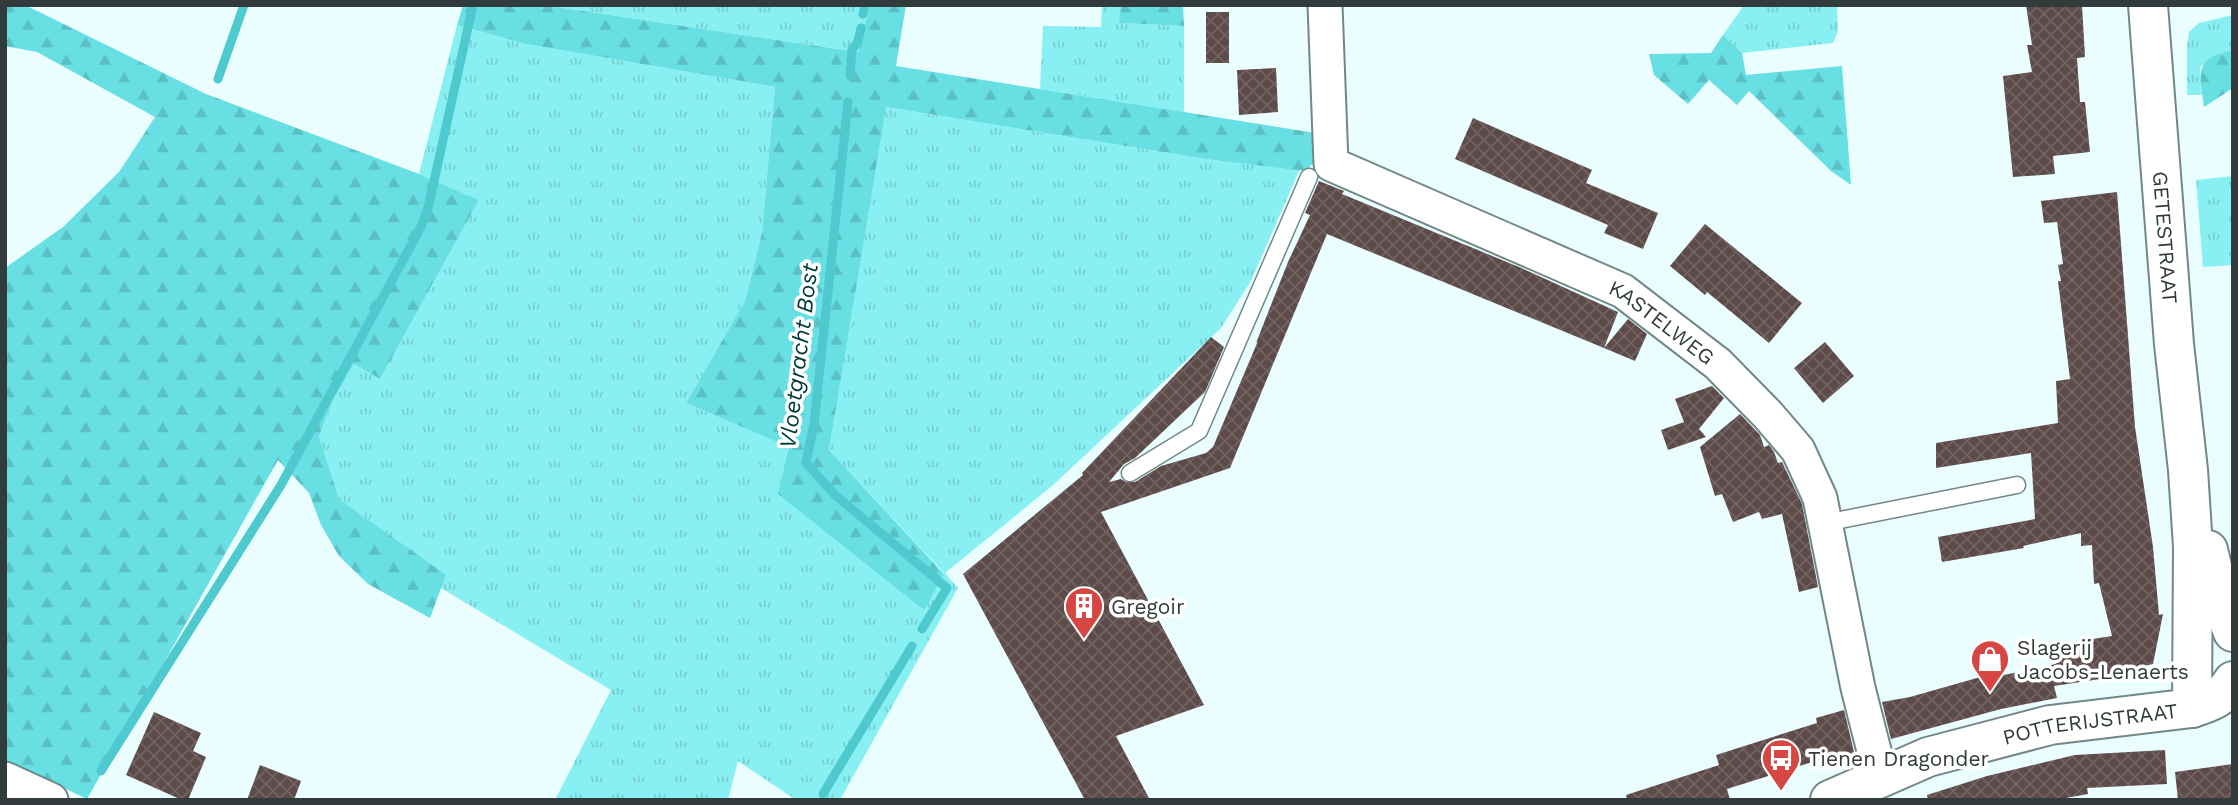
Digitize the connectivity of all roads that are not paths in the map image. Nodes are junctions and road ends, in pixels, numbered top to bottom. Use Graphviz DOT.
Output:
graph roads {
  1 [pos="1325,5"];
  2 [pos="2148,5"];
  3 [pos="1310,177"];
  4 [pos="2188,470"];
  5 [pos="1130,474"];
  6 [pos="2017,485"];
  7 [pos="1825,523"];
  8 [pos="2233,632"];
  9 [pos="2221,695"];
  10 [pos="5,779"];
  11 [pos="1874,787"];
  12 [pos="51,800"];
  13 [pos="1830,800"];
  1 -- 7 [label="street, KASTELWEG"];
  2 -- 4 [label="street, GETESTRAAT"];
  3 -- 5 [label="lane"];
  4 -- 8 [label="street, GETESTRAAT"];
  4 -- 9 [label="street, GETESTRAAT"];
  6 -- 7 [label="lane"];
  7 -- 11 [label="street, KASTELWEG"];
  9 -- 11 [label="street, POTTERIJSTRAAT"];
  10 -- 12 [label="street"];
  11 -- 13 [label="street, POTTERIJSTRAAT"];
}
